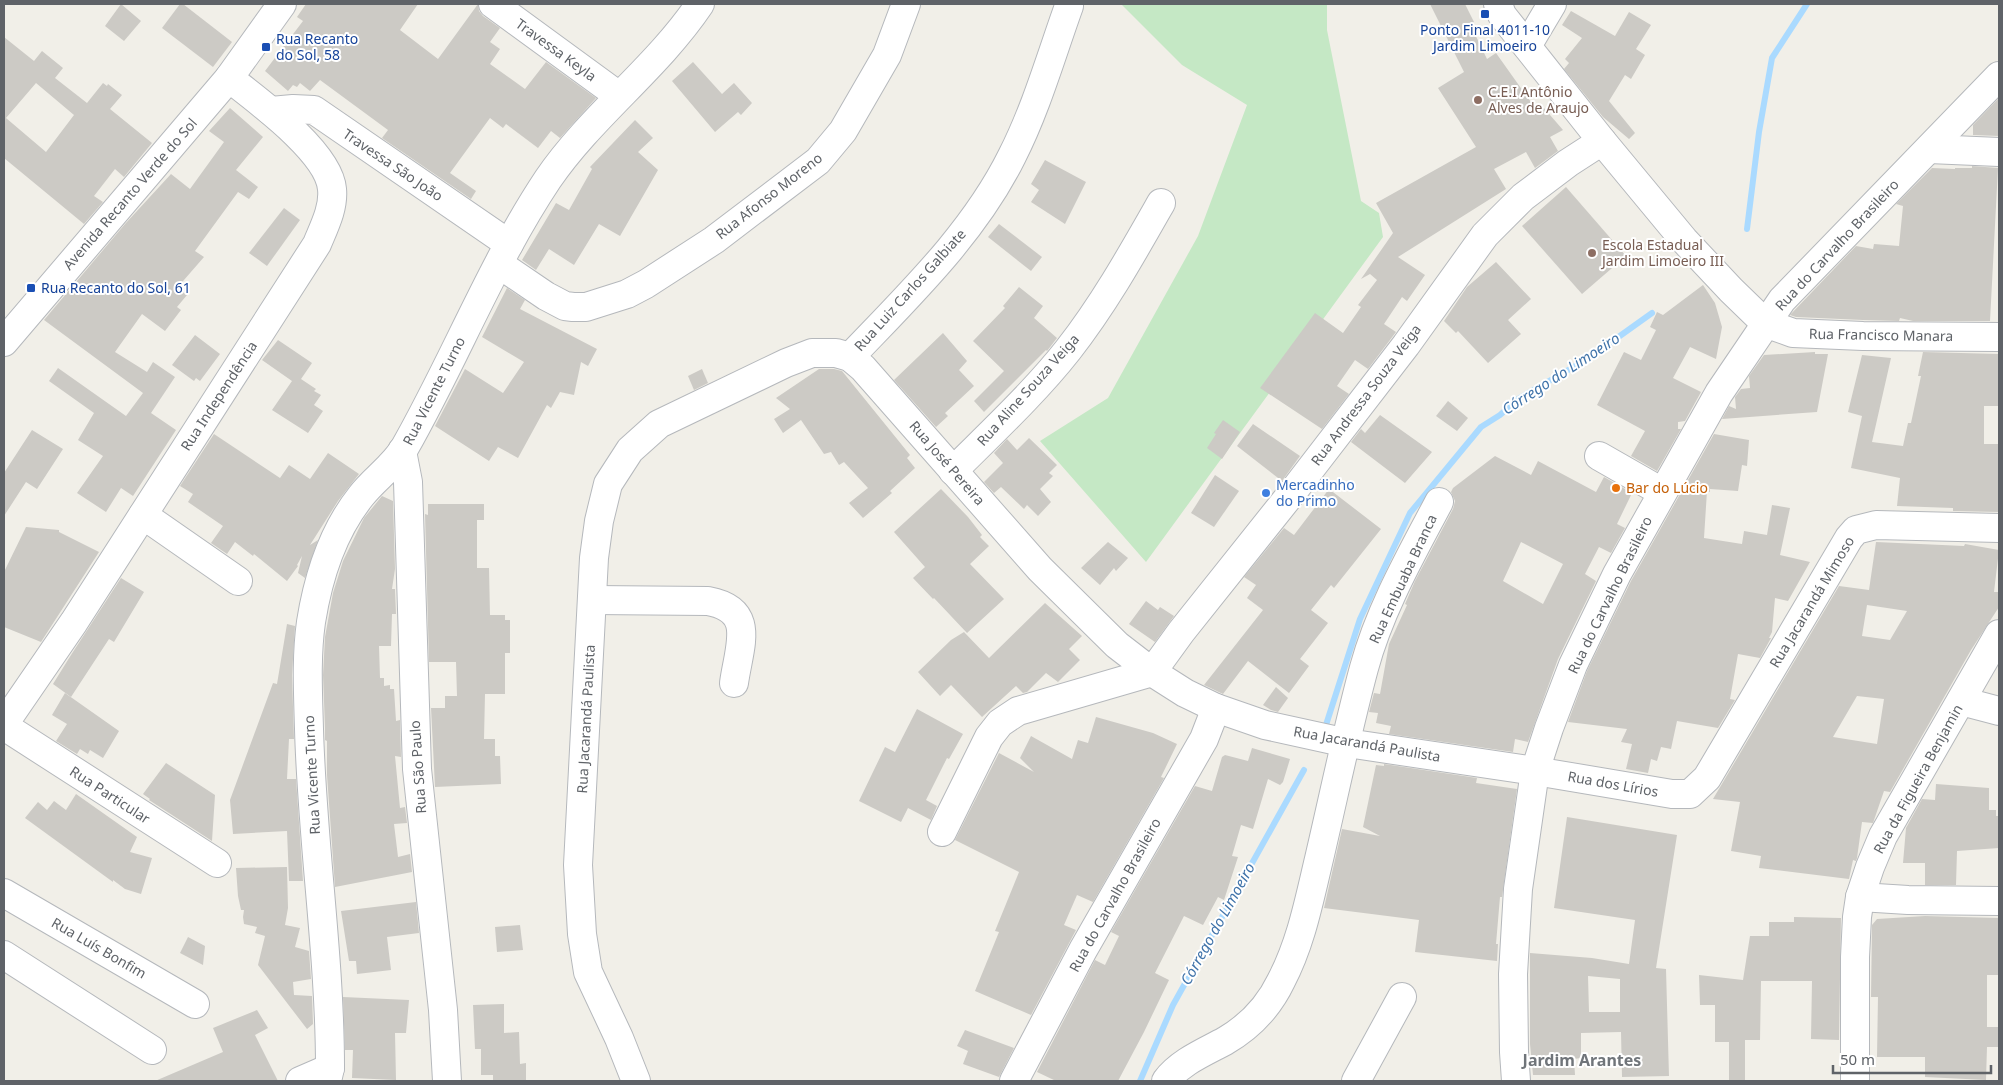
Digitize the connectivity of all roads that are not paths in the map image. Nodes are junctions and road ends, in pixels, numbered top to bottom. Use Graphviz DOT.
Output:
graph roads {
  1 [pos="282,4"];
  2 [pos="493,4"];
  3 [pos="700,4"];
  4 [pos="906,4"];
  5 [pos="1498,4"];
  6 [pos="1552,4"];
  7 [pos="1069,6"];
  8 [pos="1527,46"];
  9 [pos="1999,76"];
  10 [pos="229,78"];
  11 [pos="619,96"];
  12 [pos="270,111"];
  13 [pos="1602,141"];
  14 [pos="1929,149"];
  15 [pos="1999,152"];
  16 [pos="1161,203"];
  17 [pos="504,254"];
  18 [pos="1765,323"];
  19 [pos="1999,337"];
  20 [pos="4,342"];
  21 [pos="850,357"];
  22 [pos="402,451"];
  23 [pos="1598,456"];
  24 [pos="953,471"];
  25 [pos="1662,492"];
  26 [pos="1439,502"];
  27 [pos="143,515"];
  28 [pos="1999,528"];
  29 [pos="238,581"];
  30 [pos="593,600"];
  31 [pos="1999,634"];
  32 [pos="1152,672"];
  33 [pos="734,683"];
  34 [pos="1961,701"];
  35 [pos="1216,708"];
  36 [pos="1999,711"];
  37 [pos="4,725"];
  38 [pos="1339,741"];
  39 [pos="1535,771"];
  40 [pos="1690,794"];
  41 [pos="942,832"];
  42 [pos="217,863"];
  43 [pos="4,892"];
  44 [pos="1860,897"];
  45 [pos="1999,901"];
  46 [pos="4,955"];
  47 [pos="1402,997"];
  48 [pos="195,1004"];
  49 [pos="152,1050"];
  50 [pos="328,1075"];
  51 [pos="300,1081"];
  52 [pos="447,1081"];
  53 [pos="636,1081"];
  54 [pos="1014,1081"];
  55 [pos="1166,1081"];
  56 [pos="1356,1081"];
  57 [pos="1516,1081"];
  58 [pos="1855,1081"];
  1 -- 10 [label="street, Avenida Recanto Verde do Sol"];
  2 -- 11 [label="street, Travessa Keyla"];
  3 -- 11 [label="street, Rua Vicente Turno"];
  4 -- 17 [label="street, Rua Afonso Moreno"];
  5 -- 8 [label="street"];
  6 -- 8 [label="street"];
  7 -- 21 [label="street, Rua Luiz Carlos Galbiate"];
  8 -- 13 [label="street"];
  9 -- 14 [label="street, Rua do Carvalho Brasileiro"];
  10 -- 12 [label="street, Rua Independência"];
  10 -- 20 [label="street, Avenida Recanto Verde do Sol"];
  11 -- 17 [label="street, Rua Vicente Turno"];
  12 -- 17 [label="street, Travessa São João"];
  12 -- 27 [label="street, Rua Independência"];
  13 -- 18 [label="street"];
  13 -- 32 [label="street, Rua Andressa Souza Veiga"];
  14 -- 15 [label="street"];
  14 -- 18 [label="street, Rua do Carvalho Brasileiro"];
  16 -- 24 [label="street, Rua Aline Souza Veiga"];
  17 -- 22 [label="street, Rua Vicente Turno"];
  18 -- 19 [label="street, Rua Francisco Manara"];
  18 -- 25 [label="street, Rua do Carvalho Brasileiro"];
  21 -- 24 [label="street, Rua José Pereira"];
  21 -- 30 [label="street, Rua Jacarandá Paulista"];
  22 -- 50 [label="street, Rua Vicente Turno"];
  22 -- 52 [label="street, Rua São Paulo"];
  23 -- 25 [label="street"];
  24 -- 32 [label="street, Rua José Pereira"];
  25 -- 39 [label="street, Rua do Carvalho Brasileiro"];
  26 -- 38 [label="street, Rua Embuaba Branca"];
  27 -- 29 [label="street"];
  27 -- 37 [label="street, Rua Independência"];
  28 -- 40 [label="street, Rua Jacarandá Mimoso"];
  30 -- 33 [label="street"];
  30 -- 53 [label="street, Rua Jacarandá Paulista"];
  31 -- 34 [label="street, Rua da Figueira Benjamin"];
  32 -- 35 [label="street, Rua Jacarandá Paulista"];
  32 -- 41 [label="street"];
  34 -- 36 [label="street"];
  34 -- 44 [label="street, Rua da Figueira Benjamin"];
  35 -- 38 [label="street, Rua Jacarandá Paulista"];
  35 -- 54 [label="street, Rua do Carvalho Brasileiro"];
  37 -- 42 [label="street, Rua Particular"];
  38 -- 39 [label="street, Rua Jacarandá Paulista"];
  38 -- 55 [label="street, Rua Embuaba Branca"];
  39 -- 40 [label="street, Rua dos Lírios"];
  39 -- 57 [label="street, Rua do Carvalho Brasileiro"];
  43 -- 48 [label="street, Rua Luís Bonfim"];
  44 -- 45 [label="street"];
  44 -- 58 [label="street, Rua da Figueira Benjamin"];
  46 -- 49 [label="street"];
  47 -- 56 [label="street"];
  50 -- 51 [label="street"];
}
